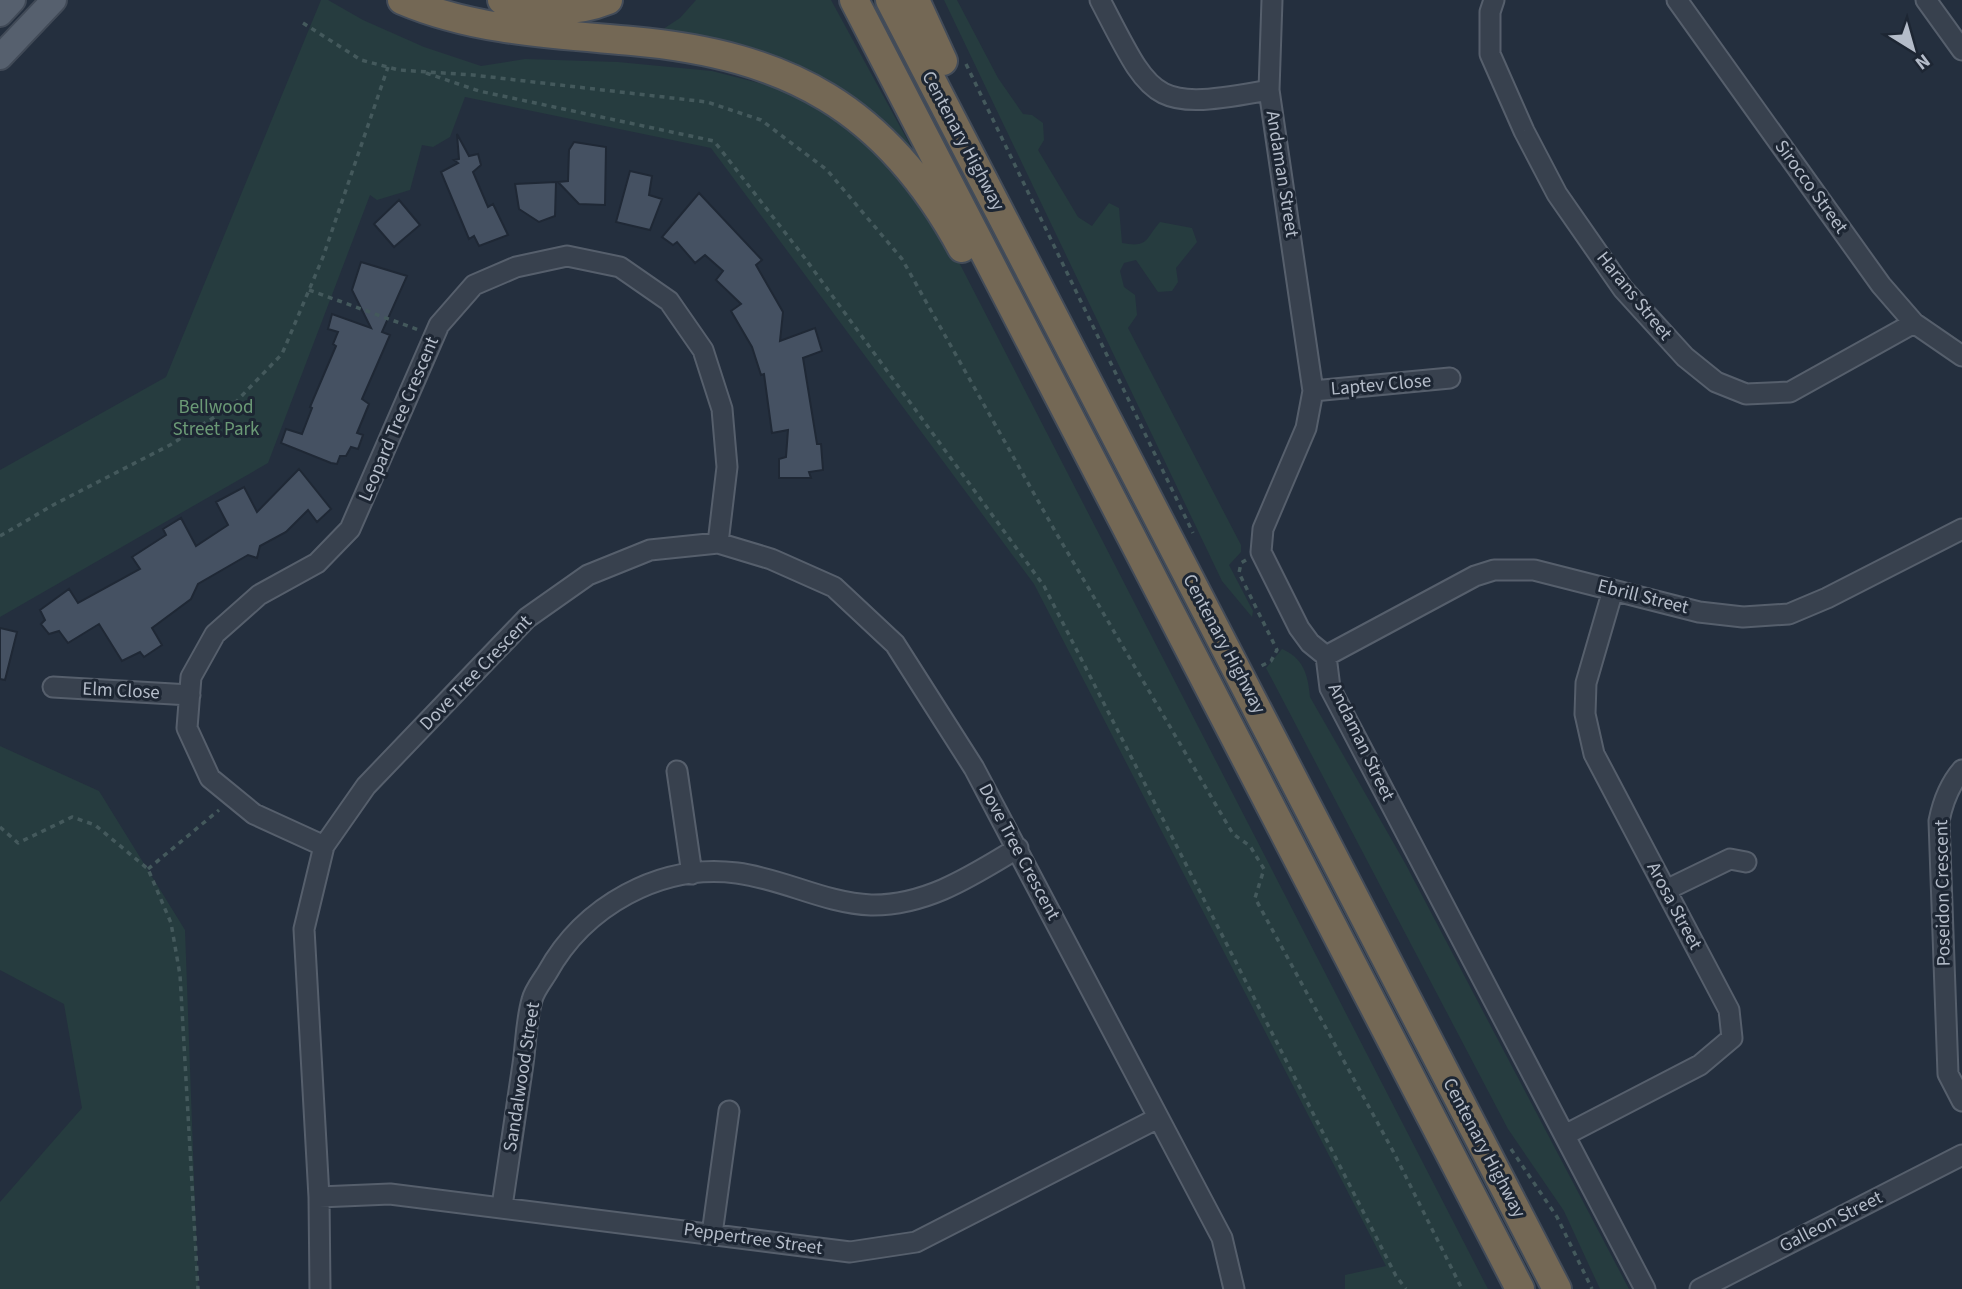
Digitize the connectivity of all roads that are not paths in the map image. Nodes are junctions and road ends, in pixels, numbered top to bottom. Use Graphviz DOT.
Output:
graph roads {
  1 [pos="13,0"];
  2 [pos="54,0"];
  3 [pos="402,0"];
  4 [pos="502,0"];
  5 [pos="608,0"];
  6 [pos="854,0"];
  7 [pos="891,0"];
  8 [pos="915,0"];
  9 [pos="1100,0"];
  10 [pos="1272,0"];
  11 [pos="1494,0"];
  12 [pos="1677,0"];
  13 [pos="1926,0"];
  14 [pos="0,14"];
  15 [pos="1962,50"];
  16 [pos="0,57"];
  17 [pos="1269,90"];
  18 [pos="995,201"];
  19 [pos="1914,323"];
  20 [pos="1962,356"];
  21 [pos="1450,378"];
  22 [pos="1313,391"];
  23 [pos="1064,402"];
  24 [pos="1962,529"];
  25 [pos="718,543"];
  26 [pos="1613,590"];
  27 [pos="1326,656"];
  28 [pos="53,687"];
  29 [pos="190,695"];
  30 [pos="1962,770"];
  31 [pos="677,771"];
  32 [pos="324,846"];
  33 [pos="1018,848"];
  34 [pos="1746,862"];
  35 [pos="692,874"];
  36 [pos="1666,890"];
  37 [pos="1962,1101"];
  38 [pos="729,1111"];
  39 [pos="1157,1118"];
  40 [pos="1565,1135"];
  41 [pos="1962,1155"];
  42 [pos="319,1197"];
  43 [pos="502,1206"];
  44 [pos="712,1234"];
  45 [pos="320,1289"];
  46 [pos="1234,1289"];
  47 [pos="1520,1289"];
  48 [pos="1557,1289"];
  49 [pos="1645,1289"];
  50 [pos="1700,1289"];
  1 -- 14 [label="main road"];
  2 -- 16 [label="main road"];
  3 -- 23 [label="highway"];
  4 -- 5 [label="highway"];
  6 -- 23 [label="highway, Centenary Highway"];
  7 -- 18 [label="highway, Centenary Highway"];
  8 -- 18 [label="highway"];
  9 -- 17 [label="street"];
  10 -- 17 [label="street, Andaman Street"];
  11 -- 19 [label="street, Harans Street"];
  12 -- 19 [label="street, Sirocco Street"];
  13 -- 15 [label="street"];
  17 -- 22 [label="street, Andaman Street"];
  18 -- 48 [label="highway, Centenary Highway"];
  19 -- 20 [label="street, Sirocco Street"];
  21 -- 22 [label="street, Laptev Close"];
  22 -- 27 [label="street, Andaman Street"];
  23 -- 47 [label="highway, Centenary Highway"];
  24 -- 26 [label="street, Ebrill Street"];
  25 -- 29 [label="street, Leopard Tree Crescent"];
  25 -- 32 [label="street, Dove Tree Crescent"];
  25 -- 33 [label="street, Dove Tree Crescent"];
  26 -- 27 [label="street, Ebrill Street"];
  26 -- 36 [label="street, Arosa Street"];
  27 -- 40 [label="street, Andaman Street"];
  28 -- 29 [label="street, Elm Close"];
  29 -- 32 [label="street, Leopard Tree Crescent"];
  30 -- 37 [label="street, Poseidon Crescent"];
  31 -- 35 [label="street"];
  32 -- 42 [label="street, Dove Tree Crescent"];
  33 -- 35 [label="street, Sandalwood Street"];
  33 -- 39 [label="street, Dove Tree Crescent"];
  34 -- 36 [label="street"];
  35 -- 43 [label="street, Sandalwood Street"];
  36 -- 40 [label="street, Arosa Street"];
  38 -- 44 [label="street"];
  39 -- 44 [label="street, Peppertree Street"];
  39 -- 46 [label="street, Dove Tree Crescent"];
  40 -- 49 [label="street, Andaman Street"];
  41 -- 50 [label="street, Galleon Street"];
  42 -- 43 [label="street, Peppertree Street"];
  42 -- 45 [label="street, Dove Tree Crescent"];
  43 -- 44 [label="street, Peppertree Street"];
}
